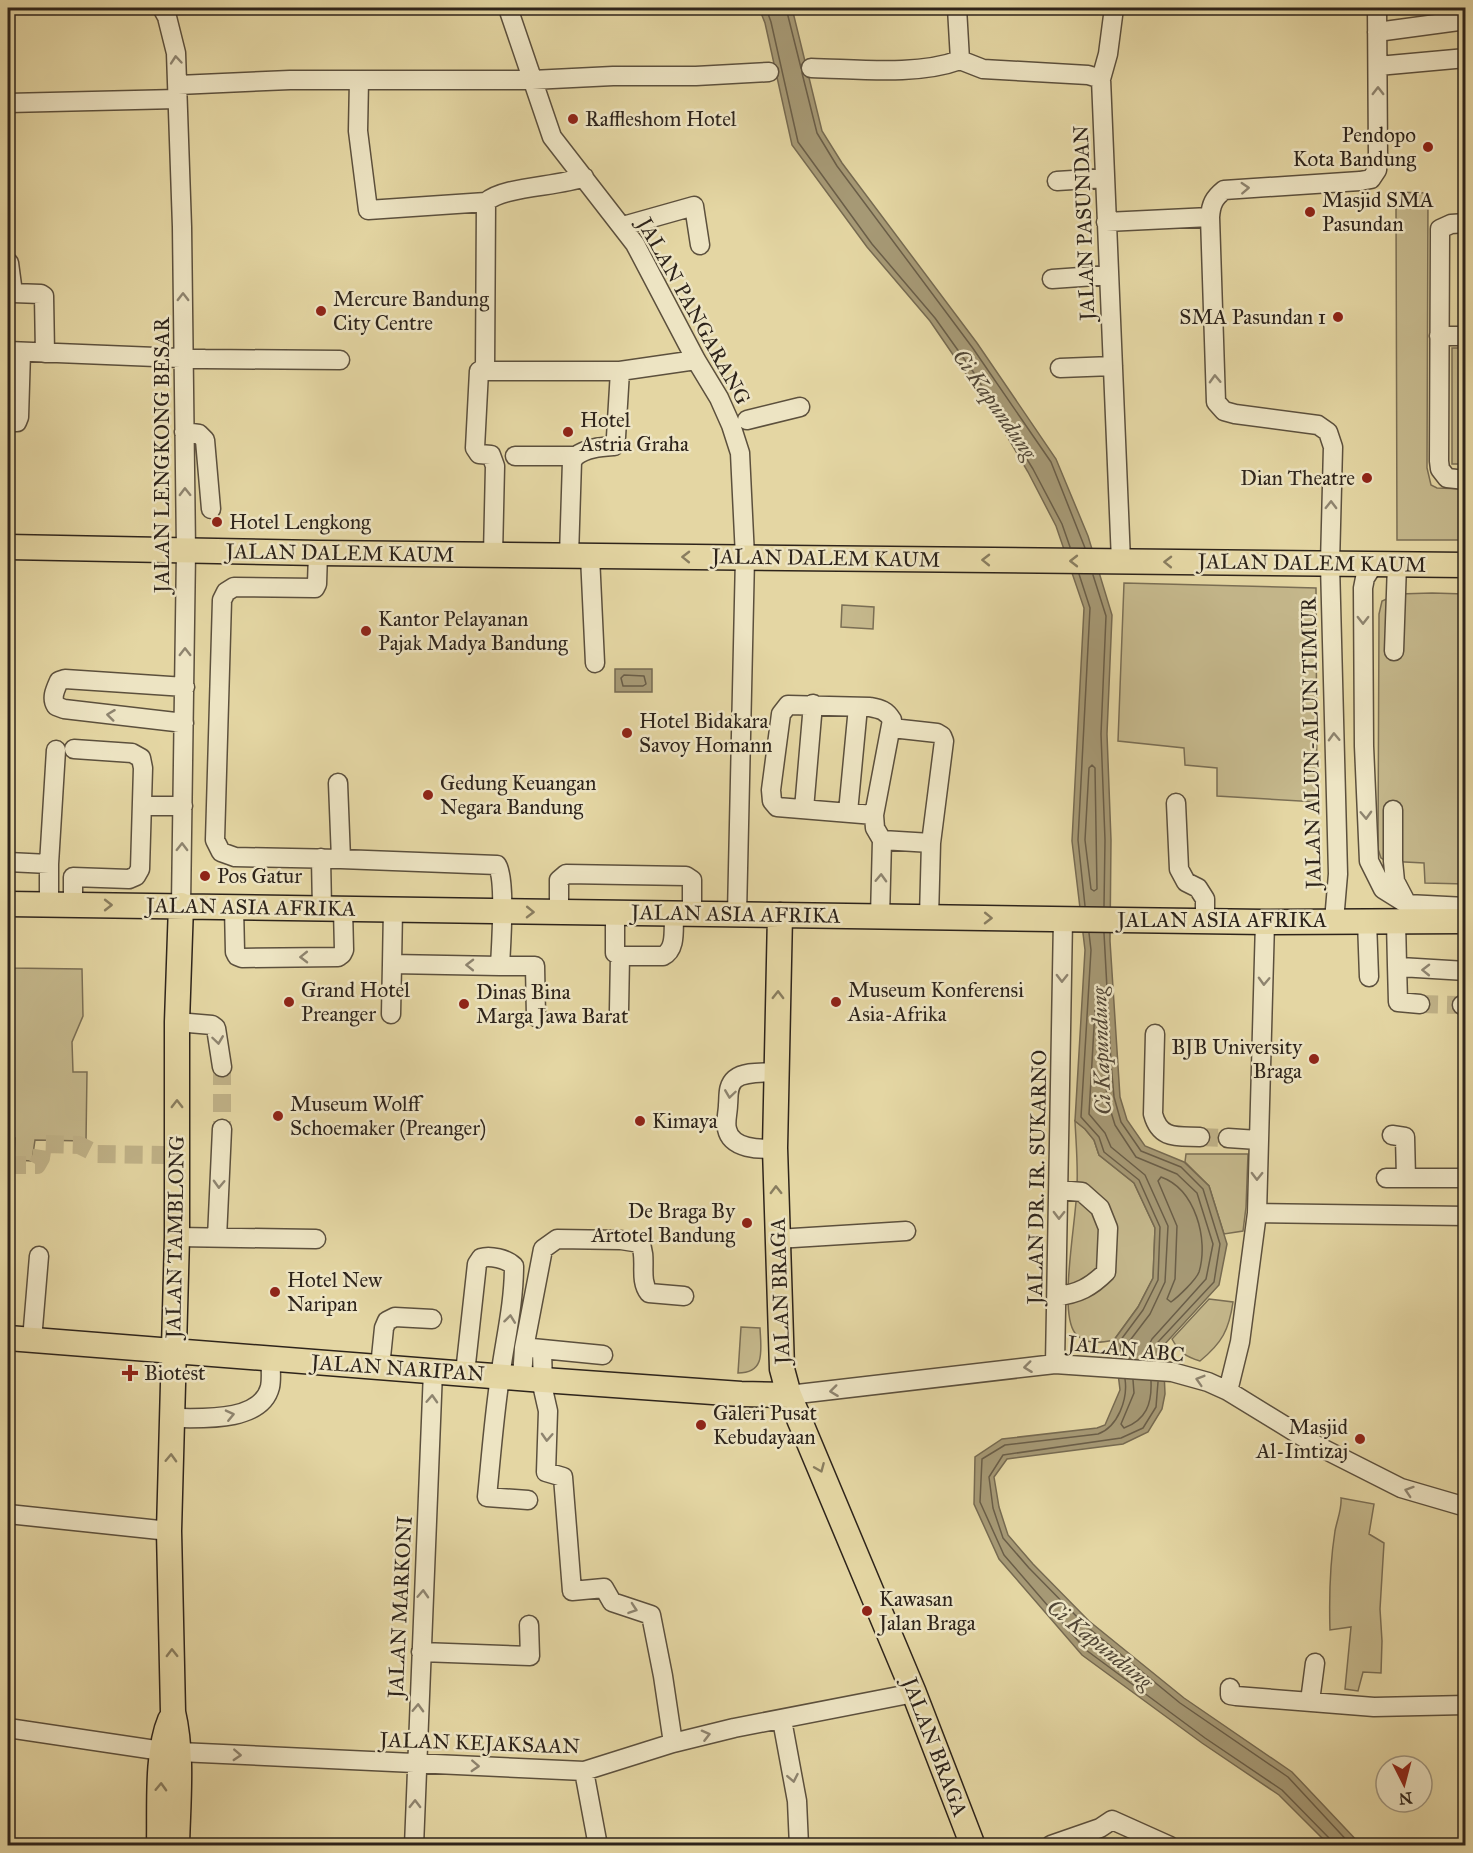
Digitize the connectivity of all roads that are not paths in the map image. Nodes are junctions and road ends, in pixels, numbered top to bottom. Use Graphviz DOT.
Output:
graph roads {
  1 [pos="162,8"];
  2 [pos="508,8"];
  3 [pos="957,8"];
  4 [pos="1114,8"];
  5 [pos="1377,8"];
  6 [pos="1445,15"];
  7 [pos="1466,20"];
  8 [pos="1377,32"];
  9 [pos="1466,58"];
  10 [pos="960,60"];
  11 [pos="1378,66"];
  12 [pos="812,68"];
  13 [pos="769,72"];
  14 [pos="1101,79"];
  15 [pos="359,80"];
  16 [pos="532,80"];
  17 [pos="178,92"];
  18 [pos="8,103"];
  19 [pos="584,177"];
  20 [pos="1105,178"];
  21 [pos="1057,181"];
  22 [pos="486,202"];
  23 [pos="1210,217"];
  24 [pos="1107,222"];
  25 [pos="1466,224"];
  26 [pos="622,226"];
  27 [pos="700,245"];
  28 [pos="8,262"];
  29 [pos="1109,275"];
  30 [pos="1052,279"];
  31 [pos="1439,336"];
  32 [pos="1466,336"];
  33 [pos="14,352"];
  34 [pos="45,353"];
  35 [pos="183,358"];
  36 [pos="340,360"];
  37 [pos="696,360"];
  38 [pos="1113,366"];
  39 [pos="1060,368"];
  40 [pos="485,371"];
  41 [pos="620,371"];
  42 [pos="800,407"];
  43 [pos="747,420"];
  44 [pos="8,422"];
  45 [pos="184,432"];
  46 [pos="515,456"];
  47 [pos="576,456"];
  48 [pos="1466,480"];
  49 [pos="211,509"];
  50 [pos="8,547"];
  51 [pos="186,551"];
  52 [pos="318,553"];
  53 [pos="493,555"];
  54 [pos="579,556"];
  55 [pos="745,557"];
  56 [pos="1112,561"];
  57 [pos="1330,564"];
  58 [pos="1385,564"];
  59 [pos="1466,565"];
  60 [pos="1394,651"];
  61 [pos="595,663"];
  62 [pos="185,687"];
  63 [pos="813,704"];
  64 [pos="858,707"];
  65 [pos="184,723"];
  66 [pos="892,728"];
  67 [pos="338,783"];
  68 [pos="1176,803"];
  69 [pos="142,806"];
  70 [pos="183,806"];
  71 [pos="804,809"];
  72 [pos="1394,810"];
  73 [pos="848,812"];
  74 [pos="874,814"];
  75 [pos="882,840"];
  76 [pos="931,843"];
  77 [pos="321,858"];
  78 [pos="341,859"];
  79 [pos="8,862"];
  80 [pos="49,864"];
  81 [pos="559,903"];
  82 [pos="8,904"];
  83 [pos="49,904"];
  84 [pos="73,905"];
  85 [pos="181,905"];
  86 [pos="234,907"];
  87 [pos="1466,907"];
  88 [pos="686,908"];
  89 [pos="332,909"];
  90 [pos="393,909"];
  91 [pos="501,911"];
  92 [pos="1401,912"];
  93 [pos="615,913"];
  94 [pos="737,914"];
  95 [pos="780,915"];
  96 [pos="880,916"];
  97 [pos="929,917"];
  98 [pos="1063,919"];
  99 [pos="1205,921"];
  100 [pos="1334,921"];
  101 [pos="1367,921"];
  102 [pos="1466,921"];
  103 [pos="1265,922"];
  104 [pos="620,956"];
  105 [pos="392,964"];
  106 [pos="1397,965"];
  107 [pos="500,966"];
  108 [pos="1466,971"];
  109 [pos="1369,977"];
  110 [pos="1420,1004"];
  111 [pos="619,1010"];
  112 [pos="391,1014"];
  113 [pos="536,1017"];
  114 [pos="177,1022"];
  115 [pos="1155,1034"];
  116 [pos="222,1068"];
  117 [pos="776,1072"];
  118 [pos="222,1129"];
  119 [pos="1392,1135"];
  120 [pos="1200,1137"];
  121 [pos="1228,1138"];
  122 [pos="1258,1140"];
  123 [pos="775,1148"];
  124 [pos="1386,1178"];
  125 [pos="1406,1178"];
  126 [pos="1466,1178"];
  127 [pos="1059,1190"];
  128 [pos="1257,1213"];
  129 [pos="1466,1216"];
  130 [pos="906,1231"];
  131 [pos="177,1237"];
  132 [pos="217,1238"];
  133 [pos="316,1239"];
  134 [pos="777,1239"];
  135 [pos="39,1256"];
  136 [pos="684,1296"];
  137 [pos="1057,1296"];
  138 [pos="432,1320"];
  139 [pos="8,1338"];
  140 [pos="32,1340"];
  141 [pos="524,1348"];
  142 [pos="542,1349"];
  143 [pos="174,1352"];
  144 [pos="603,1355"];
  145 [pos="271,1359"];
  146 [pos="1055,1364"];
  147 [pos="380,1367"];
  148 [pos="433,1371"];
  149 [pos="465,1373"];
  150 [pos="522,1378"];
  151 [pos="1228,1391"];
  152 [pos="789,1395"];
  153 [pos="172,1418"];
  154 [pos="528,1500"];
  155 [pos="1466,1507"];
  156 [pos="8,1514"];
  157 [pos="169,1531"];
  158 [pos="529,1625"];
  159 [pos="421,1652"];
  160 [pos="1315,1663"];
  161 [pos="1230,1688"];
  162 [pos="914,1693"];
  163 [pos="1310,1701"];
  164 [pos="1466,1705"];
  165 [pos="782,1720"];
  166 [pos="8,1728"];
  167 [pos="673,1743"];
  168 [pos="170,1751"];
  169 [pos="416,1763"];
  170 [pos="584,1771"];
  171 [pos="159,1845"];
  172 [pos="177,1845"];
  173 [pos="414,1845"];
  174 [pos="598,1845"];
  175 [pos="799,1845"];
  176 [pos="973,1845"];
  177 [pos="1051,1845"];
  178 [pos="1170,1845"];
  17 -- 1 [label="street, JALAN LENGKONG BESAR, one-way"];
  2 -- 16 [label="street, JALAN PANGARANG"];
  3 -- 10 [label="street"];
  4 -- 14 [label="street, JALAN PASUNDAN"];
  5 -- 8 [label="street"];
  6 -- 7 [label="street"];
  6 -- 8 [label="street"];
  8 -- 11 [label="street"];
  9 -- 11 [label="street"];
  10 -- 12 [label="street"];
  10 -- 14 [label="street"];
  23 -- 11 [label="street, one-way"];
  13 -- 16 [label="street"];
  14 -- 20 [label="street, JALAN PASUNDAN"];
  15 -- 16 [label="street"];
  15 -- 17 [label="street"];
  15 -- 22 [label="street"];
  16 -- 19 [label="street, JALAN PANGARANG"];
  17 -- 18 [label="street"];
  35 -- 17 [label="street, JALAN LENGKONG BESAR, one-way"];
  19 -- 22 [label="street"];
  19 -- 26 [label="street, JALAN PANGARANG"];
  20 -- 21 [label="street"];
  20 -- 24 [label="street, JALAN PASUNDAN"];
  22 -- 40 [label="street"];
  23 -- 24 [label="street"];
  57 -- 23 [label="street, JALAN ALUN-ALUN TIMUR, one-way"];
  24 -- 29 [label="street, JALAN PASUNDAN"];
  25 -- 31 [label="street"];
  26 -- 27 [label="street"];
  26 -- 37 [label="street, JALAN PANGARANG"];
  28 -- 34 [label="street"];
  29 -- 30 [label="street"];
  29 -- 38 [label="street, JALAN PASUNDAN"];
  31 -- 32 [label="street"];
  31 -- 48 [label="street"];
  33 -- 34 [label="street"];
  33 -- 44 [label="street"];
  34 -- 35 [label="street"];
  35 -- 36 [label="street"];
  35 -- 45 [label="street, JALAN LENGKONG BESAR"];
  37 -- 41 [label="street"];
  37 -- 55 [label="street, JALAN PANGARANG"];
  38 -- 39 [label="street"];
  38 -- 56 [label="street, JALAN PASUNDAN"];
  40 -- 41 [label="street"];
  40 -- 53 [label="street"];
  41 -- 47 [label="street"];
  42 -- 43 [label="street"];
  45 -- 49 [label="street"];
  51 -- 45 [label="street, JALAN LENGKONG BESAR, one-way"];
  46 -- 47 [label="street"];
  47 -- 54 [label="street"];
  50 -- 51 [label="main road, JALAN DALEM KAUM"];
  51 -- 52 [label="main road, JALAN DALEM KAUM"];
  62 -- 51 [label="street, JALAN LENGKONG BESAR, one-way"];
  52 -- 53 [label="main road, JALAN DALEM KAUM"];
  52 -- 77 [label="street"];
  53 -- 54 [label="main road, JALAN DALEM KAUM"];
  55 -- 54 [label="main road, JALAN DALEM KAUM, one-way"];
  54 -- 61 [label="street"];
  56 -- 55 [label="main road, JALAN DALEM KAUM, one-way"];
  55 -- 94 [label="street, JALAN PANGARANG"];
  57 -- 56 [label="main road, JALAN DALEM KAUM, one-way"];
  57 -- 58 [label="main road, JALAN DALEM KAUM"];
  100 -- 57 [label="street, JALAN ALUN-ALUN TIMUR, one-way"];
  58 -- 59 [label="main road, JALAN DALEM KAUM"];
  58 -- 60 [label="street"];
  58 -- 92 [label="street, one-way"];
  62 -- 65 [label="street, JALAN LENGKONG BESAR"];
  65 -- 62 [label="street, one-way"];
  63 -- 64 [label="street"];
  63 -- 71 [label="street"];
  63 -- 71 [label="street"];
  64 -- 66 [label="street"];
  64 -- 73 [label="street"];
  65 -- 70 [label="street, JALAN LENGKONG BESAR"];
  66 -- 74 [label="street"];
  66 -- 76 [label="street"];
  67 -- 78 [label="street"];
  68 -- 99 [label="street"];
  69 -- 70 [label="street"];
  69 -- 80 [label="street"];
  69 -- 84 [label="street"];
  85 -- 70 [label="street, JALAN LENGKONG BESAR, one-way"];
  71 -- 73 [label="street"];
  72 -- 92 [label="street"];
  73 -- 74 [label="street"];
  74 -- 75 [label="street"];
  75 -- 76 [label="street"];
  96 -- 75 [label="street, one-way"];
  76 -- 97 [label="street"];
  77 -- 78 [label="street"];
  77 -- 89 [label="street"];
  78 -- 91 [label="street"];
  79 -- 80 [label="street"];
  80 -- 83 [label="street"];
  81 -- 88 [label="street"];
  91 -- 81 [label="main road, JALAN ASIA AFRIKA, one-way"];
  81 -- 93 [label="main road, JALAN ASIA AFRIKA"];
  82 -- 83 [label="main road, JALAN ASIA AFRIKA"];
  83 -- 84 [label="main road, JALAN ASIA AFRIKA"];
  84 -- 85 [label="main road, JALAN ASIA AFRIKA, one-way"];
  85 -- 86 [label="main road, JALAN ASIA AFRIKA"];
  85 -- 114 [label="main road, JALAN TAMBLONG"];
  86 -- 89 [label="main road, JALAN ASIA AFRIKA"];
  89 -- 86 [label="street, one-way"];
  87 -- 92 [label="street, JALAN ASIA AFRIKA"];
  88 -- 93 [label="main road, JALAN ASIA AFRIKA"];
  88 -- 94 [label="main road, JALAN ASIA AFRIKA"];
  88 -- 104 [label="street"];
  89 -- 90 [label="main road, JALAN ASIA AFRIKA"];
  90 -- 91 [label="main road, JALAN ASIA AFRIKA"];
  90 -- 105 [label="street"];
  91 -- 107 [label="street"];
  92 -- 101 [label="main road, JALAN ASIA AFRIKA"];
  92 -- 102 [label="main road, JALAN ASIA AFRIKA"];
  92 -- 106 [label="street"];
  93 -- 104 [label="street"];
  94 -- 95 [label="main road, JALAN ASIA AFRIKA"];
  95 -- 96 [label="main road, JALAN ASIA AFRIKA"];
  117 -- 95 [label="main road, JALAN BRAGA, one-way"];
  96 -- 97 [label="main road, JALAN ASIA AFRIKA"];
  97 -- 98 [label="main road, JALAN ASIA AFRIKA, one-way"];
  98 -- 99 [label="main road, JALAN ASIA AFRIKA"];
  98 -- 127 [label="street, JALAN DR. IR. SUKARNO, one-way"];
  99 -- 103 [label="main road, JALAN ASIA AFRIKA"];
  100 -- 101 [label="main road, JALAN ASIA AFRIKA"];
  100 -- 103 [label="main road, JALAN ASIA AFRIKA"];
  101 -- 109 [label="street"];
  103 -- 122 [label="street, one-way"];
  104 -- 111 [label="street"];
  107 -- 105 [label="street, one-way"];
  105 -- 112 [label="street"];
  108 -- 106 [label="street, one-way"];
  106 -- 110 [label="street"];
  107 -- 113 [label="street"];
  114 -- 116 [label="street, one-way"];
  131 -- 114 [label="main road, JALAN TAMBLONG, one-way"];
  115 -- 120 [label="street"];
  117 -- 123 [label="main road, JALAN BRAGA"];
  117 -- 123 [label="street, one-way"];
  118 -- 132 [label="street, one-way"];
  119 -- 125 [label="street"];
  121 -- 122 [label="street"];
  122 -- 128 [label="street, one-way"];
  134 -- 123 [label="main road, JALAN BRAGA, one-way"];
  124 -- 125 [label="street"];
  125 -- 126 [label="street"];
  127 -- 137 [label="street, JALAN DR. IR. SUKARNO, one-way"];
  127 -- 137 [label="street"];
  128 -- 129 [label="street"];
  128 -- 151 [label="street"];
  130 -- 134 [label="street"];
  131 -- 132 [label="street"];
  131 -- 143 [label="main road, JALAN TAMBLONG"];
  132 -- 133 [label="street"];
  134 -- 152 [label="main road, JALAN BRAGA"];
  135 -- 140 [label="street"];
  136 -- 141 [label="street"];
  137 -- 146 [label="street, JALAN DR. IR. SUKARNO"];
  138 -- 147 [label="street"];
  139 -- 140 [label="main road, JALAN NARIPAN"];
  140 -- 143 [label="main road, JALAN NARIPAN"];
  141 -- 142 [label="street"];
  141 -- 150 [label="street"];
  142 -- 144 [label="street"];
  142 -- 150 [label="street"];
  143 -- 145 [label="main road, JALAN NARIPAN"];
  143 -- 153 [label="main road, JALAN TAMBLONG"];
  145 -- 147 [label="main road, JALAN NARIPAN"];
  153 -- 145 [label="street, one-way"];
  151 -- 146 [label="street, JALAN ABC, one-way"];
  146 -- 152 [label="street, JALAN ABC, one-way"];
  147 -- 148 [label="main road, JALAN NARIPAN"];
  148 -- 149 [label="main road, JALAN NARIPAN"];
  159 -- 148 [label="street, JALAN MARKONI, one-way"];
  149 -- 150 [label="main road, JALAN NARIPAN"];
  150 -- 149 [label="street, one-way"];
  150 -- 152 [label="main road, JALAN NARIPAN"];
  150 -- 154 [label="street"];
  150 -- 167 [label="street, one-way"];
  155 -- 151 [label="street, JALAN ABC, one-way"];
  152 -- 162 [label="main road, JALAN BRAGA, one-way"];
  157 -- 153 [label="main road, JALAN TAMBLONG, one-way"];
  156 -- 157 [label="street"];
  168 -- 157 [label="main road, JALAN TAMBLONG, one-way"];
  158 -- 159 [label="street"];
  169 -- 159 [label="street, JALAN MARKONI, one-way"];
  160 -- 163 [label="street"];
  161 -- 163 [label="street"];
  162 -- 165 [label="street, JALAN KEJAKSAAN"];
  162 -- 176 [label="main road, JALAN BRAGA"];
  163 -- 164 [label="street"];
  167 -- 165 [label="street, JALAN KEJAKSAAN, one-way"];
  165 -- 175 [label="street, one-way"];
  166 -- 168 [label="street, JALAN KEJAKSAAN"];
  167 -- 170 [label="street, JALAN KEJAKSAAN"];
  168 -- 169 [label="street, JALAN KEJAKSAAN, one-way"];
  171 -- 168 [label="main road, JALAN TAMBLONG, one-way"];
  168 -- 172 [label="main road, JALAN TAMBLONG"];
  169 -- 170 [label="street, JALAN KEJAKSAAN, one-way"];
  173 -- 169 [label="street, JALAN MARKONI, one-way"];
  170 -- 174 [label="street"];
  177 -- 178 [label="street"];
}
